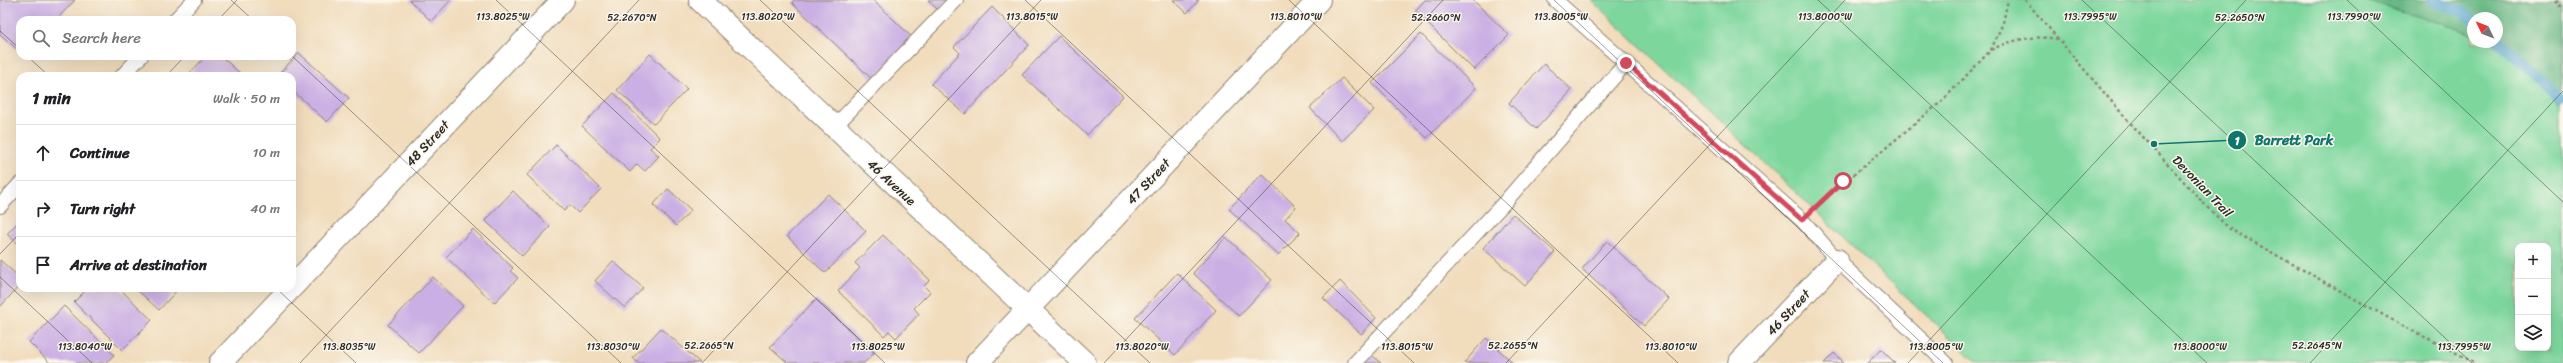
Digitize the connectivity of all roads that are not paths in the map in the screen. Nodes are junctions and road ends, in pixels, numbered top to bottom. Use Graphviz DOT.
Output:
graph roads {
  1 [pos="194,0"];
  2 [pos="563,0"];
  3 [pos="700,0"];
  4 [pos="956,0"];
  5 [pos="1319,0"];
  6 [pos="1555,0"];
  7 [pos="179,16"];
  8 [pos="137,60"];
  9 [pos="1626,63"];
  10 [pos="126,72"];
  11 [pos="834,127"];
  12 [pos="16,188"];
  13 [pos="0,206"];
  14 [pos="1837,260"];
  15 [pos="296,282"];
  16 [pos="286,292"];
  17 [pos="1027,309"];
  18 [pos="220,363"];
  19 [pos="977,363"];
  20 [pos="1085,363"];
  21 [pos="1355,363"];
  22 [pos="1739,363"];
  23 [pos="1946,363"];
  1 -- 7 [label="lane"];
  2 -- 15 [label="street, 48 Street"];
  3 -- 11 [label="street, 46 Avenue"];
  4 -- 11 [label="lane"];
  5 -- 17 [label="street, 47 Street"];
  6 -- 9 [label="lane"];
  8 -- 10 [label="lane"];
  9 -- 14 [label="lane"];
  9 -- 21 [label="lane"];
  11 -- 17 [label="street, 46 Avenue"];
  12 -- 13 [label="lane"];
  14 -- 22 [label="street, 46 Street"];
  14 -- 23 [label="lane"];
  16 -- 18 [label="street, 48 Street"];
  17 -- 19 [label="street, 47 Street"];
  17 -- 20 [label="street, 46 Avenue"];
}
